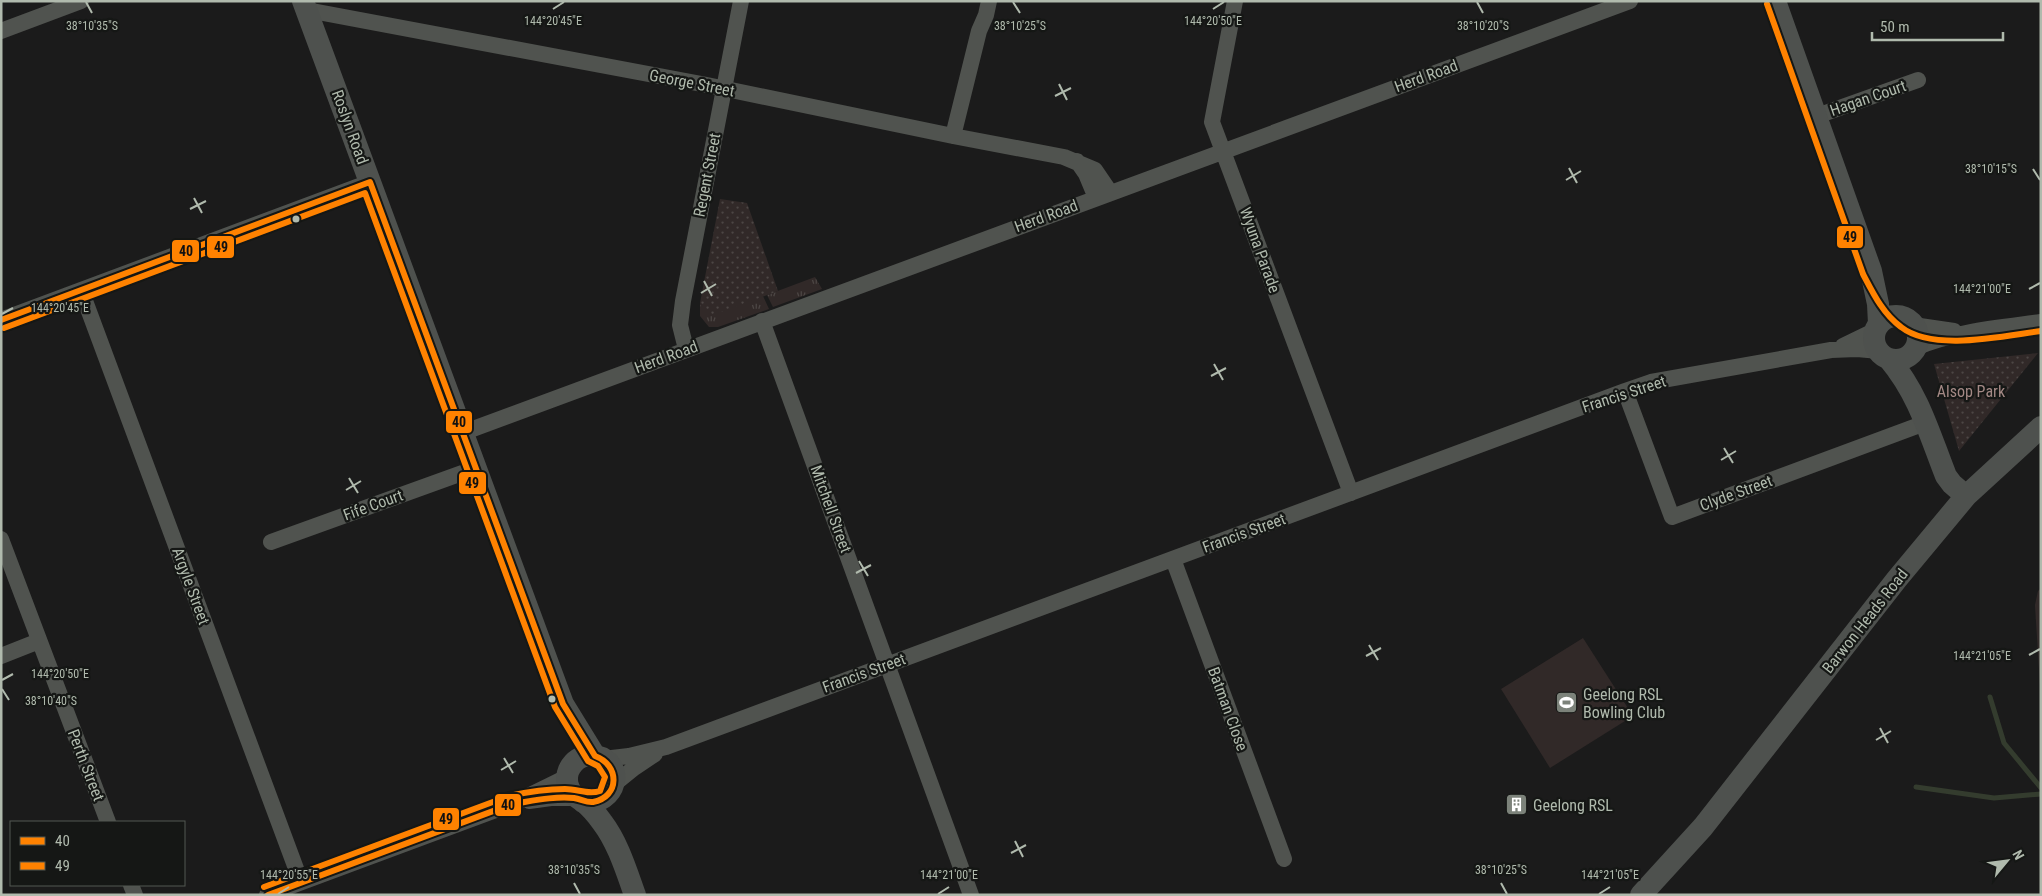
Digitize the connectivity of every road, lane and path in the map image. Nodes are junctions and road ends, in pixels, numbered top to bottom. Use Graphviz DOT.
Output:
graph roads {
  1 [pos="81,1"];
  2 [pos="741,1"];
  3 [pos="989,1"];
  4 [pos="1235,1"];
  5 [pos="1630,1"];
  6 [pos="1775,1"];
  7 [pos="305,6"];
  8 [pos="1,31"];
  9 [pos="1918,80"];
  10 [pos="724,89"];
  11 [pos="1817,116"];
  12 [pos="953,136"];
  13 [pos="1224,150"];
  14 [pos="370,182"];
  15 [pos="1103,195"];
  16 [pos="1871,270"];
  17 [pos="81,290"];
  18 [pos="1,320"];
  19 [pos="1908,321"];
  20 [pos="762,322"];
  21 [pos="2041,322"];
  22 [pos="1964,332"];
  23 [pos="1881,341"];
  24 [pos="686,349"];
  25 [pos="1914,349"];
  26 [pos="1625,391"];
  27 [pos="1917,399"];
  28 [pos="1926,423"];
  29 [pos="2041,427"];
  30 [pos="462,432"];
  31 [pos="476,468"];
  32 [pos="1351,493"];
  33 [pos="1966,496"];
  34 [pos="1,539"];
  35 [pos="272,542"];
  36 [pos="1173,559"];
  37 [pos="39,641"];
  38 [pos="1,656"];
  39 [pos="888,664"];
  40 [pos="564,704"];
  41 [pos="666,747"];
  42 [pos="599,757"];
  43 [pos="570,770"];
  44 [pos="612,789"];
  45 [pos="580,800"];
  46 [pos="512,804"];
  47 [pos="108,821"];
  48 [pos="1703,827"];
  49 [pos="619,852"];
  50 [pos="1284,859"];
  51 [pos="301,882"];
  52 [pos="267,895"];
  53 [pos="635,895"];
  54 [pos="971,895"];
  55 [pos="1641,895"];
  56 [pos="1662,895"];
  1 -- 8 [label="street"];
  2 -- 10 [label="street, Regent Street"];
  3 -- 12 [label="street"];
  4 -- 13 [label="street, Wyuna Parade"];
  5 -- 13 [label="street, Herd Road"];
  6 -- 11 [label="street"];
  7 -- 10 [label="street, George Street"];
  7 -- 14 [label="street, Roslyn Road"];
  9 -- 11 [label="street, Hagan Court"];
  10 -- 12 [label="street, George Street"];
  10 -- 24 [label="street, Regent Street"];
  11 -- 16 [label="street"];
  12 -- 15 [label="street, George Street"];
  13 -- 15 [label="street, Herd Road"];
  13 -- 32 [label="street, Wyuna Parade"];
  14 -- 17 [label="street"];
  14 -- 30 [label="street, Roslyn Road"];
  15 -- 20 [label="street, Herd Road"];
  16 -- 19 [label="street"];
  16 -- 23 [label="street"];
  17 -- 18 [label="street"];
  17 -- 51 [label="street, Argyle Street"];
  19 -- 22 [label="street"];
  19 -- 23 [label="street"];
  19 -- 25 [label="street"];
  20 -- 24 [label="street, Herd Road"];
  20 -- 39 [label="street, Mitchell Street"];
  21 -- 22 [label="street"];
  22 -- 25 [label="street"];
  23 -- 25 [label="street"];
  23 -- 26 [label="street, Francis Street"];
  23 -- 27 [label="street"];
  24 -- 30 [label="street, Herd Road"];
  25 -- 27 [label="street"];
  26 -- 28 [label="street, Clyde Street"];
  26 -- 32 [label="street, Francis Street"];
  27 -- 28 [label="street"];
  28 -- 33 [label="street"];
  29 -- 33 [label="street, Barwon Heads Road"];
  30 -- 31 [label="street, Roslyn Road"];
  31 -- 35 [label="street, Fife Court"];
  31 -- 40 [label="street, Roslyn Road"];
  32 -- 36 [label="street, Francis Street"];
  33 -- 48 [label="street, Barwon Heads Road"];
  34 -- 37 [label="street, Perth Street"];
  36 -- 39 [label="street, Francis Street"];
  36 -- 50 [label="street, Batman Close"];
  37 -- 38 [label="street"];
  37 -- 47 [label="street, Perth Street"];
  39 -- 41 [label="street, Francis Street"];
  39 -- 54 [label="street, Mitchell Street"];
  40 -- 42 [label="street, Roslyn Road"];
  40 -- 43 [label="street, Roslyn Road"];
  41 -- 42 [label="street, Francis Street"];
  41 -- 44 [label="street, Francis Street"];
  42 -- 43 [label="street"];
  42 -- 44 [label="street, Roslyn Road"];
  43 -- 45 [label="street, Roslyn Road"];
  43 -- 46 [label="street"];
  44 -- 45 [label="street"];
  44 -- 49 [label="street, Roslyn Road"];
  45 -- 46 [label="street"];
  45 -- 49 [label="street, Roslyn Road"];
  46 -- 51 [label="street"];
  48 -- 55 [label="street, Barwon Heads Road"];
  48 -- 56 [label="street, Barwon Heads Road"];
  49 -- 53 [label="street, Roslyn Road"];
  51 -- 52 [label="street"];
}
